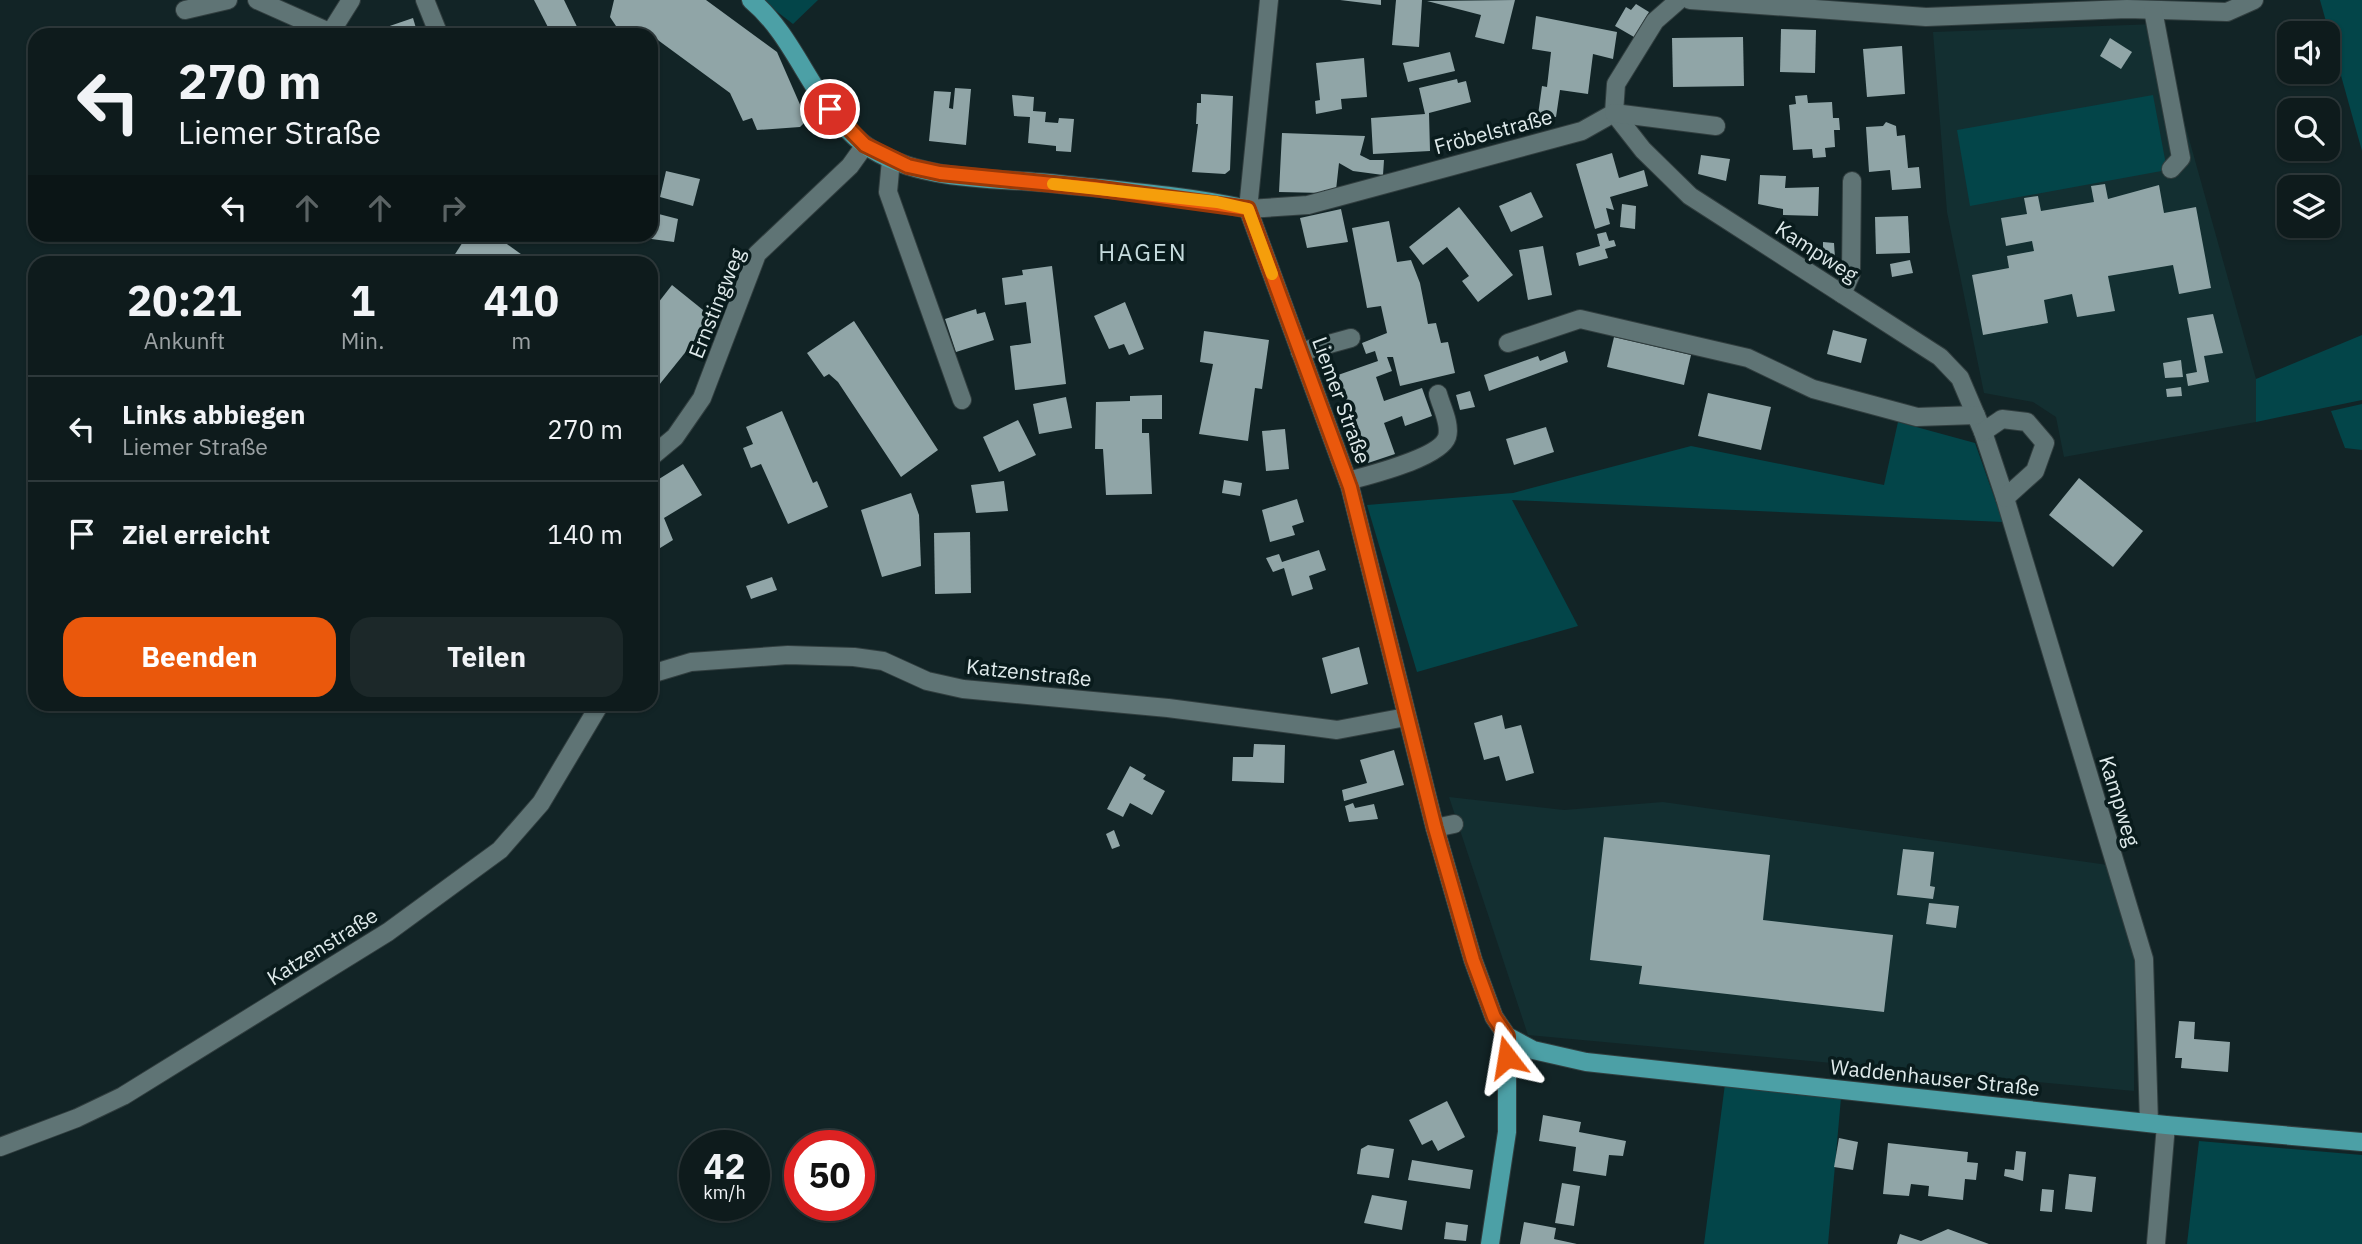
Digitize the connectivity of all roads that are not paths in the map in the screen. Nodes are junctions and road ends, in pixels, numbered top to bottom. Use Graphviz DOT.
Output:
graph roads {
  1 [pos="228,0"];
  2 [pos="257,0"];
  3 [pos="351,0"];
  4 [pos="425,0"];
  5 [pos="751,0"];
  6 [pos="1269,0"];
  7 [pos="1679,0"];
  8 [pos="1690,0"];
  9 [pos="2254,0"];
  10 [pos="2126,5"];
  11 [pos="186,10"];
  12 [pos="2152,10"];
  13 [pos="318,28"];
  14 [pos="332,28"];
  15 [pos="436,28"];
  16 [pos="1614,113"];
  17 [pos="1716,126"];
  18 [pos="865,145"];
  19 [pos="891,159"];
  20 [pos="2171,169"];
  21 [pos="1852,181"];
  22 [pos="1248,209"];
  23 [pos="1842,294"];
  24 [pos="1351,338"];
  25 [pos="1508,343"];
  26 [pos="1300,352"];
  27 [pos="1438,394"];
  28 [pos="962,400"];
  29 [pos="1976,415"];
  30 [pos="1983,432"];
  31 [pos="658,451"];
  32 [pos="1348,481"];
  33 [pos="2005,498"];
  34 [pos="658,672"];
  35 [pos="596,711"];
  36 [pos="1406,717"];
  37 [pos="1454,824"];
  38 [pos="1435,828"];
  39 [pos="1507,1036"];
  40 [pos="2157,1124"];
  41 [pos="2362,1142"];
  42 [pos="0,1147"];
  43 [pos="2155,1243"];
  44 [pos="1490,1244"];
  1 -- 11 [label="street"];
  2 -- 13 [label="street"];
  3 -- 14 [label="street"];
  4 -- 15 [label="street"];
  5 -- 18 [label="main road"];
  6 -- 22 [label="street"];
  7 -- 16 [label="street"];
  8 -- 10 [label="street"];
  9 -- 12 [label="street"];
  10 -- 12 [label="street"];
  12 -- 20 [label="street"];
  16 -- 17 [label="street"];
  16 -- 22 [label="street, Fröbelstraße"];
  16 -- 23 [label="street, Kampweg"];
  18 -- 19 [label="main road"];
  18 -- 31 [label="street, Ernstingweg"];
  19 -- 22 [label="main road"];
  19 -- 28 [label="street"];
  21 -- 23 [label="street"];
  22 -- 26 [label="main road, Liemer Straße"];
  23 -- 29 [label="street, Kampweg"];
  24 -- 26 [label="street"];
  25 -- 29 [label="street"];
  26 -- 32 [label="main road, Liemer Straße"];
  27 -- 32 [label="street"];
  29 -- 30 [label="street, Kampweg"];
  30 -- 33 [label="street, Kampweg"];
  30 -- 33 [label="street"];
  32 -- 36 [label="main road, Liemer Straße"];
  33 -- 40 [label="street, Kampweg"];
  34 -- 36 [label="street, Katzenstraße"];
  35 -- 42 [label="street, Katzenstraße"];
  36 -- 38 [label="main road, Liemer Straße"];
  37 -- 38 [label="street"];
  38 -- 39 [label="main road, Liemer Straße"];
  39 -- 40 [label="main road, Waddenhauser Straße"];
  39 -- 44 [label="main road"];
  40 -- 41 [label="main road, Waddenhauser Straße"];
  40 -- 43 [label="street, Kampweg"];
}
